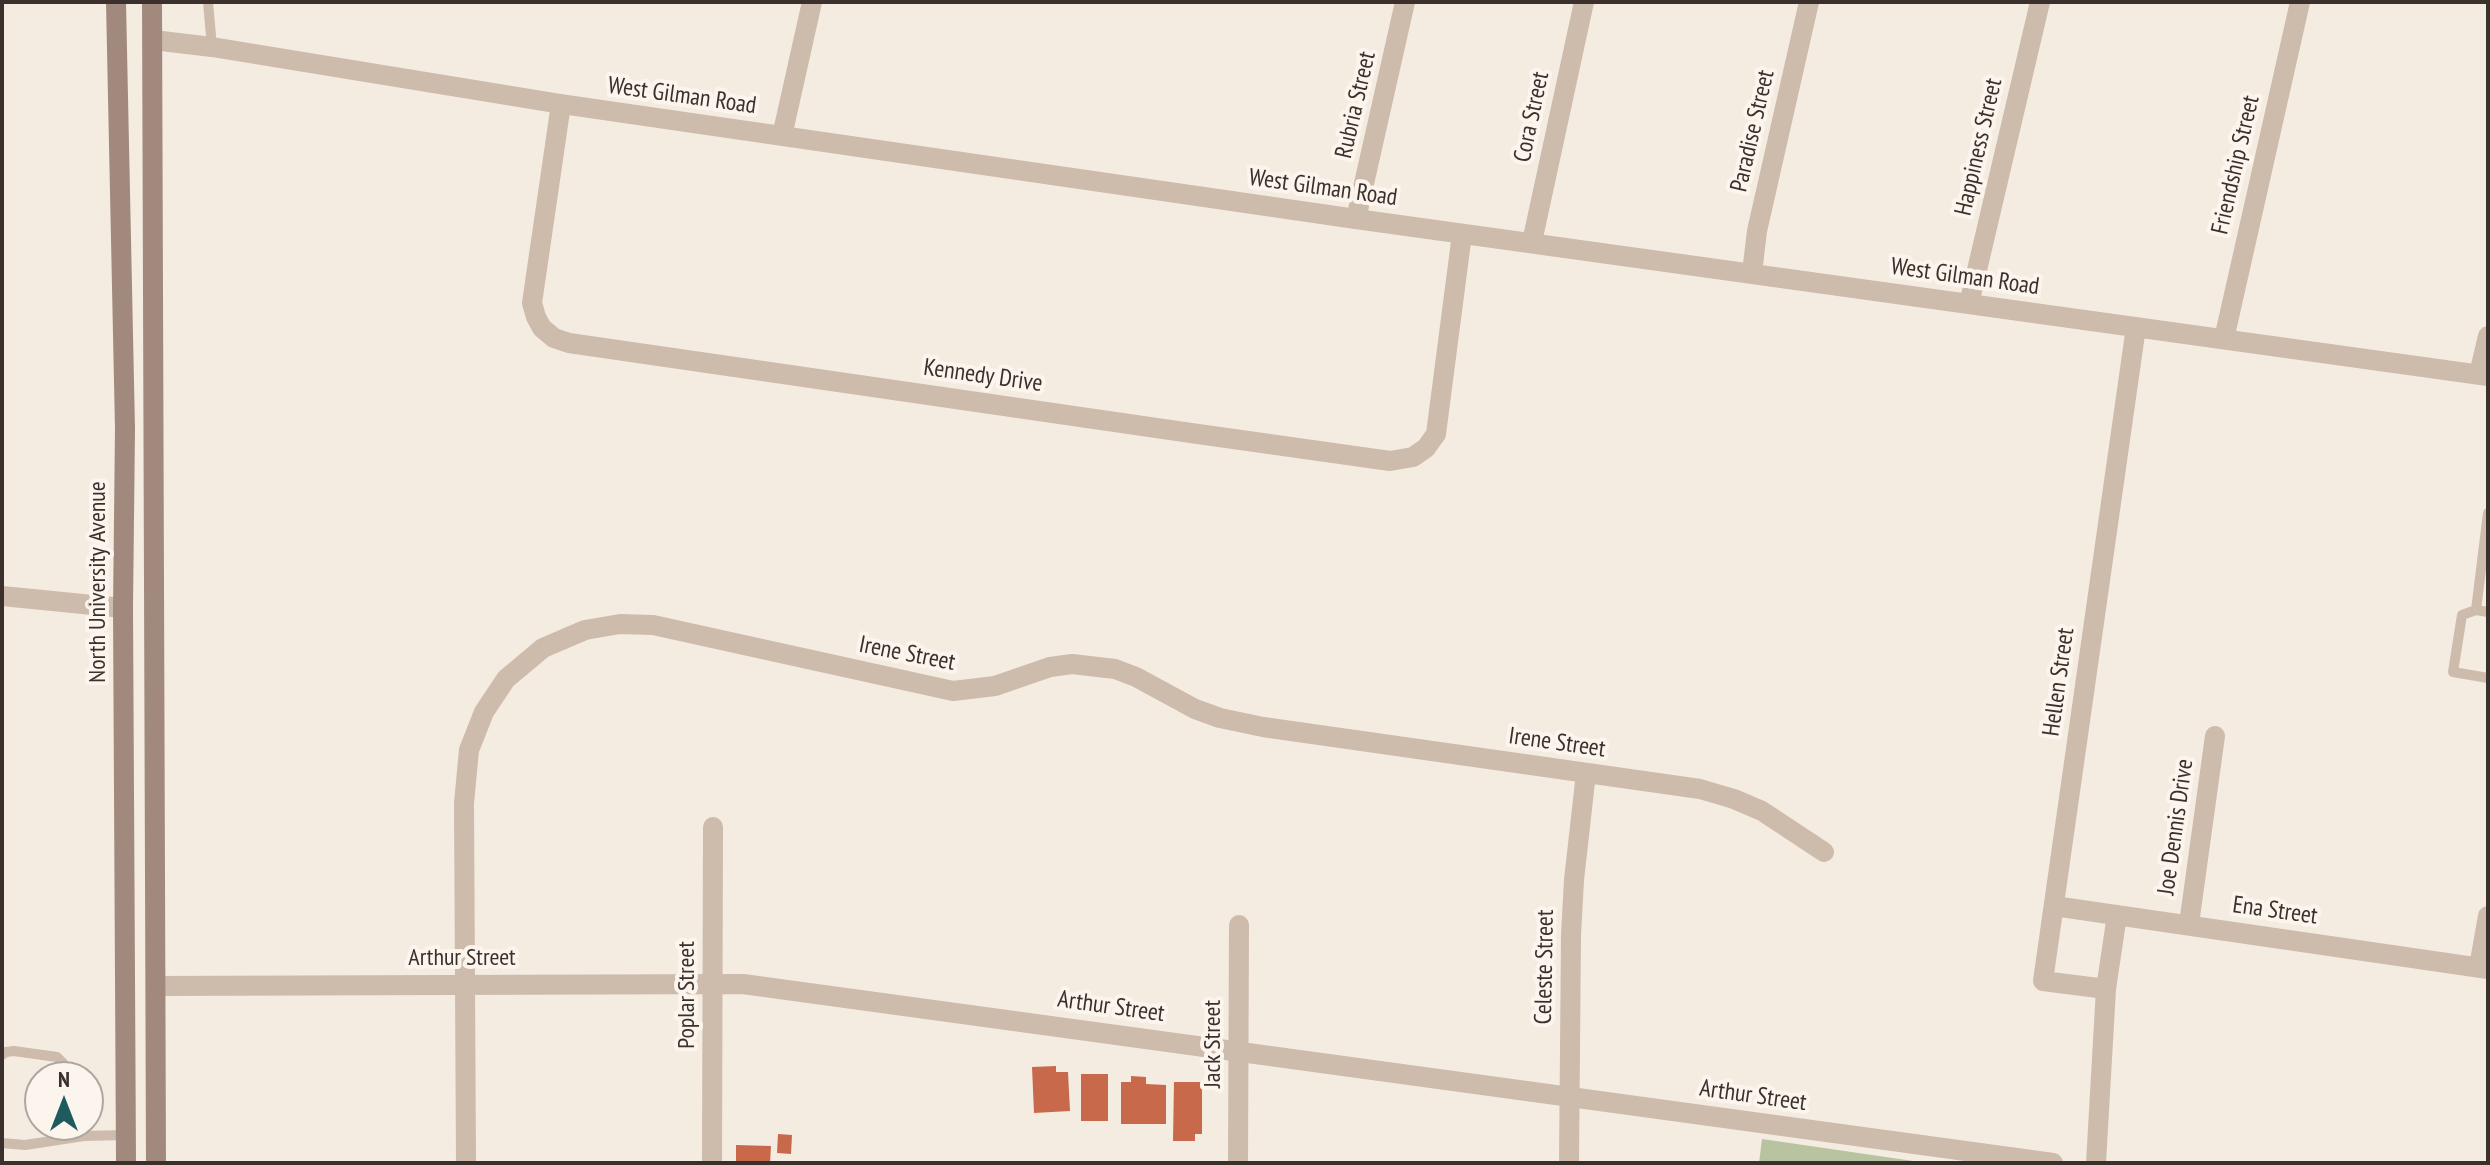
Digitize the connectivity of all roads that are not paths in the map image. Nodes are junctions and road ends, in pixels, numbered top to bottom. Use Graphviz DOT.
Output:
graph roads {
  1 [pos="116,2"];
  2 [pos="152,2"];
  3 [pos="208,2"];
  4 [pos="812,2"];
  5 [pos="1405,2"];
  6 [pos="1584,2"];
  7 [pos="1809,2"];
  8 [pos="2040,2"];
  9 [pos="2300,2"];
  10 [pos="153,40"];
  11 [pos="212,47"];
  12 [pos="561,104"];
  13 [pos="782,136"];
  14 [pos="1356,219"];
  15 [pos="1462,234"];
  16 [pos="1532,242"];
  17 [pos="1752,273"];
  18 [pos="1969,304"];
  19 [pos="2136,327"];
  20 [pos="2488,336"];
  21 [pos="2224,339"];
  22 [pos="2484,375"];
  23 [pos="2488,513"];
  24 [pos="2,596"];
  25 [pos="123,608"];
  26 [pos="2476,610"];
  27 [pos="2488,612"];
  28 [pos="2488,678"];
  29 [pos="2215,736"];
  30 [pos="1586,773"];
  31 [pos="713,827"];
  32 [pos="1824,852"];
  33 [pos="2054,906"];
  34 [pos="2117,915"];
  35 [pos="2488,916"];
  36 [pos="2189,924"];
  37 [pos="1239,925"];
  38 [pos="2484,968"];
  39 [pos="712,983"];
  40 [pos="465,984"];
  41 [pos="156,986"];
  42 [pos="2106,989"];
  43 [pos="1238,1051"];
  44 [pos="2,1055"];
  45 [pos="61,1061"];
  46 [pos="1569,1097"];
  47 [pos="125,1135"];
  48 [pos="104,1136"];
  49 [pos="51,1141"];
  50 [pos="2,1143"];
  51 [pos="126,1163"];
  52 [pos="156,1163"];
  53 [pos="466,1163"];
  54 [pos="712,1163"];
  55 [pos="1238,1163"];
  56 [pos="1569,1163"];
  57 [pos="2053,1163"];
  58 [pos="2096,1163"];
  1 -- 25 [label="main road, North University Avenue"];
  2 -- 10 [label="main road"];
  3 -- 11 [label="lane"];
  4 -- 13 [label="street"];
  5 -- 14 [label="street, Rubria Street"];
  6 -- 16 [label="street, Cora Street"];
  7 -- 17 [label="street, Paradise Street"];
  8 -- 18 [label="street, Happiness Street"];
  9 -- 21 [label="street, Friendship Street"];
  10 -- 11 [label="street, West Gilman Road"];
  10 -- 41 [label="main road"];
  11 -- 12 [label="street, West Gilman Road"];
  12 -- 13 [label="street, West Gilman Road"];
  12 -- 15 [label="street, Kennedy Drive"];
  13 -- 14 [label="street, West Gilman Road"];
  14 -- 15 [label="street, West Gilman Road"];
  15 -- 16 [label="street, West Gilman Road"];
  16 -- 17 [label="street, West Gilman Road"];
  17 -- 18 [label="street, West Gilman Road"];
  18 -- 19 [label="street, West Gilman Road"];
  19 -- 21 [label="street, West Gilman Road"];
  19 -- 33 [label="street, Hellen Street"];
  20 -- 22 [label="street"];
  21 -- 22 [label="street, West Gilman Road"];
  23 -- 26 [label="lane"];
  24 -- 25 [label="street"];
  25 -- 47 [label="main road, North University Avenue"];
  26 -- 27 [label="lane"];
  26 -- 28 [label="lane"];
  29 -- 36 [label="street, Joe Dennis Drive"];
  30 -- 32 [label="street, Irene Street"];
  30 -- 40 [label="street, Irene Street"];
  30 -- 46 [label="street, Celeste Street"];
  31 -- 39 [label="street, Poplar Street"];
  33 -- 34 [label="street, Ena Street"];
  33 -- 42 [label="street, Hellen Street"];
  34 -- 36 [label="street, Ena Street"];
  34 -- 42 [label="street"];
  35 -- 38 [label="street"];
  36 -- 38 [label="street, Ena Street"];
  37 -- 43 [label="street, Jack Street"];
  39 -- 40 [label="street, Arthur Street"];
  39 -- 43 [label="street, Arthur Street"];
  39 -- 54 [label="street, Poplar Street"];
  40 -- 41 [label="street, Arthur Street"];
  40 -- 53 [label="street, Irene Street"];
  41 -- 52 [label="main road"];
  42 -- 58 [label="street"];
  43 -- 46 [label="street, Arthur Street"];
  43 -- 55 [label="street, Jack Street"];
  44 -- 45 [label="lane"];
  46 -- 56 [label="street, Celeste Street"];
  46 -- 57 [label="street, Arthur Street"];
  47 -- 48 [label="lane"];
  47 -- 51 [label="main road, North University Avenue"];
  49 -- 50 [label="lane"];
}
